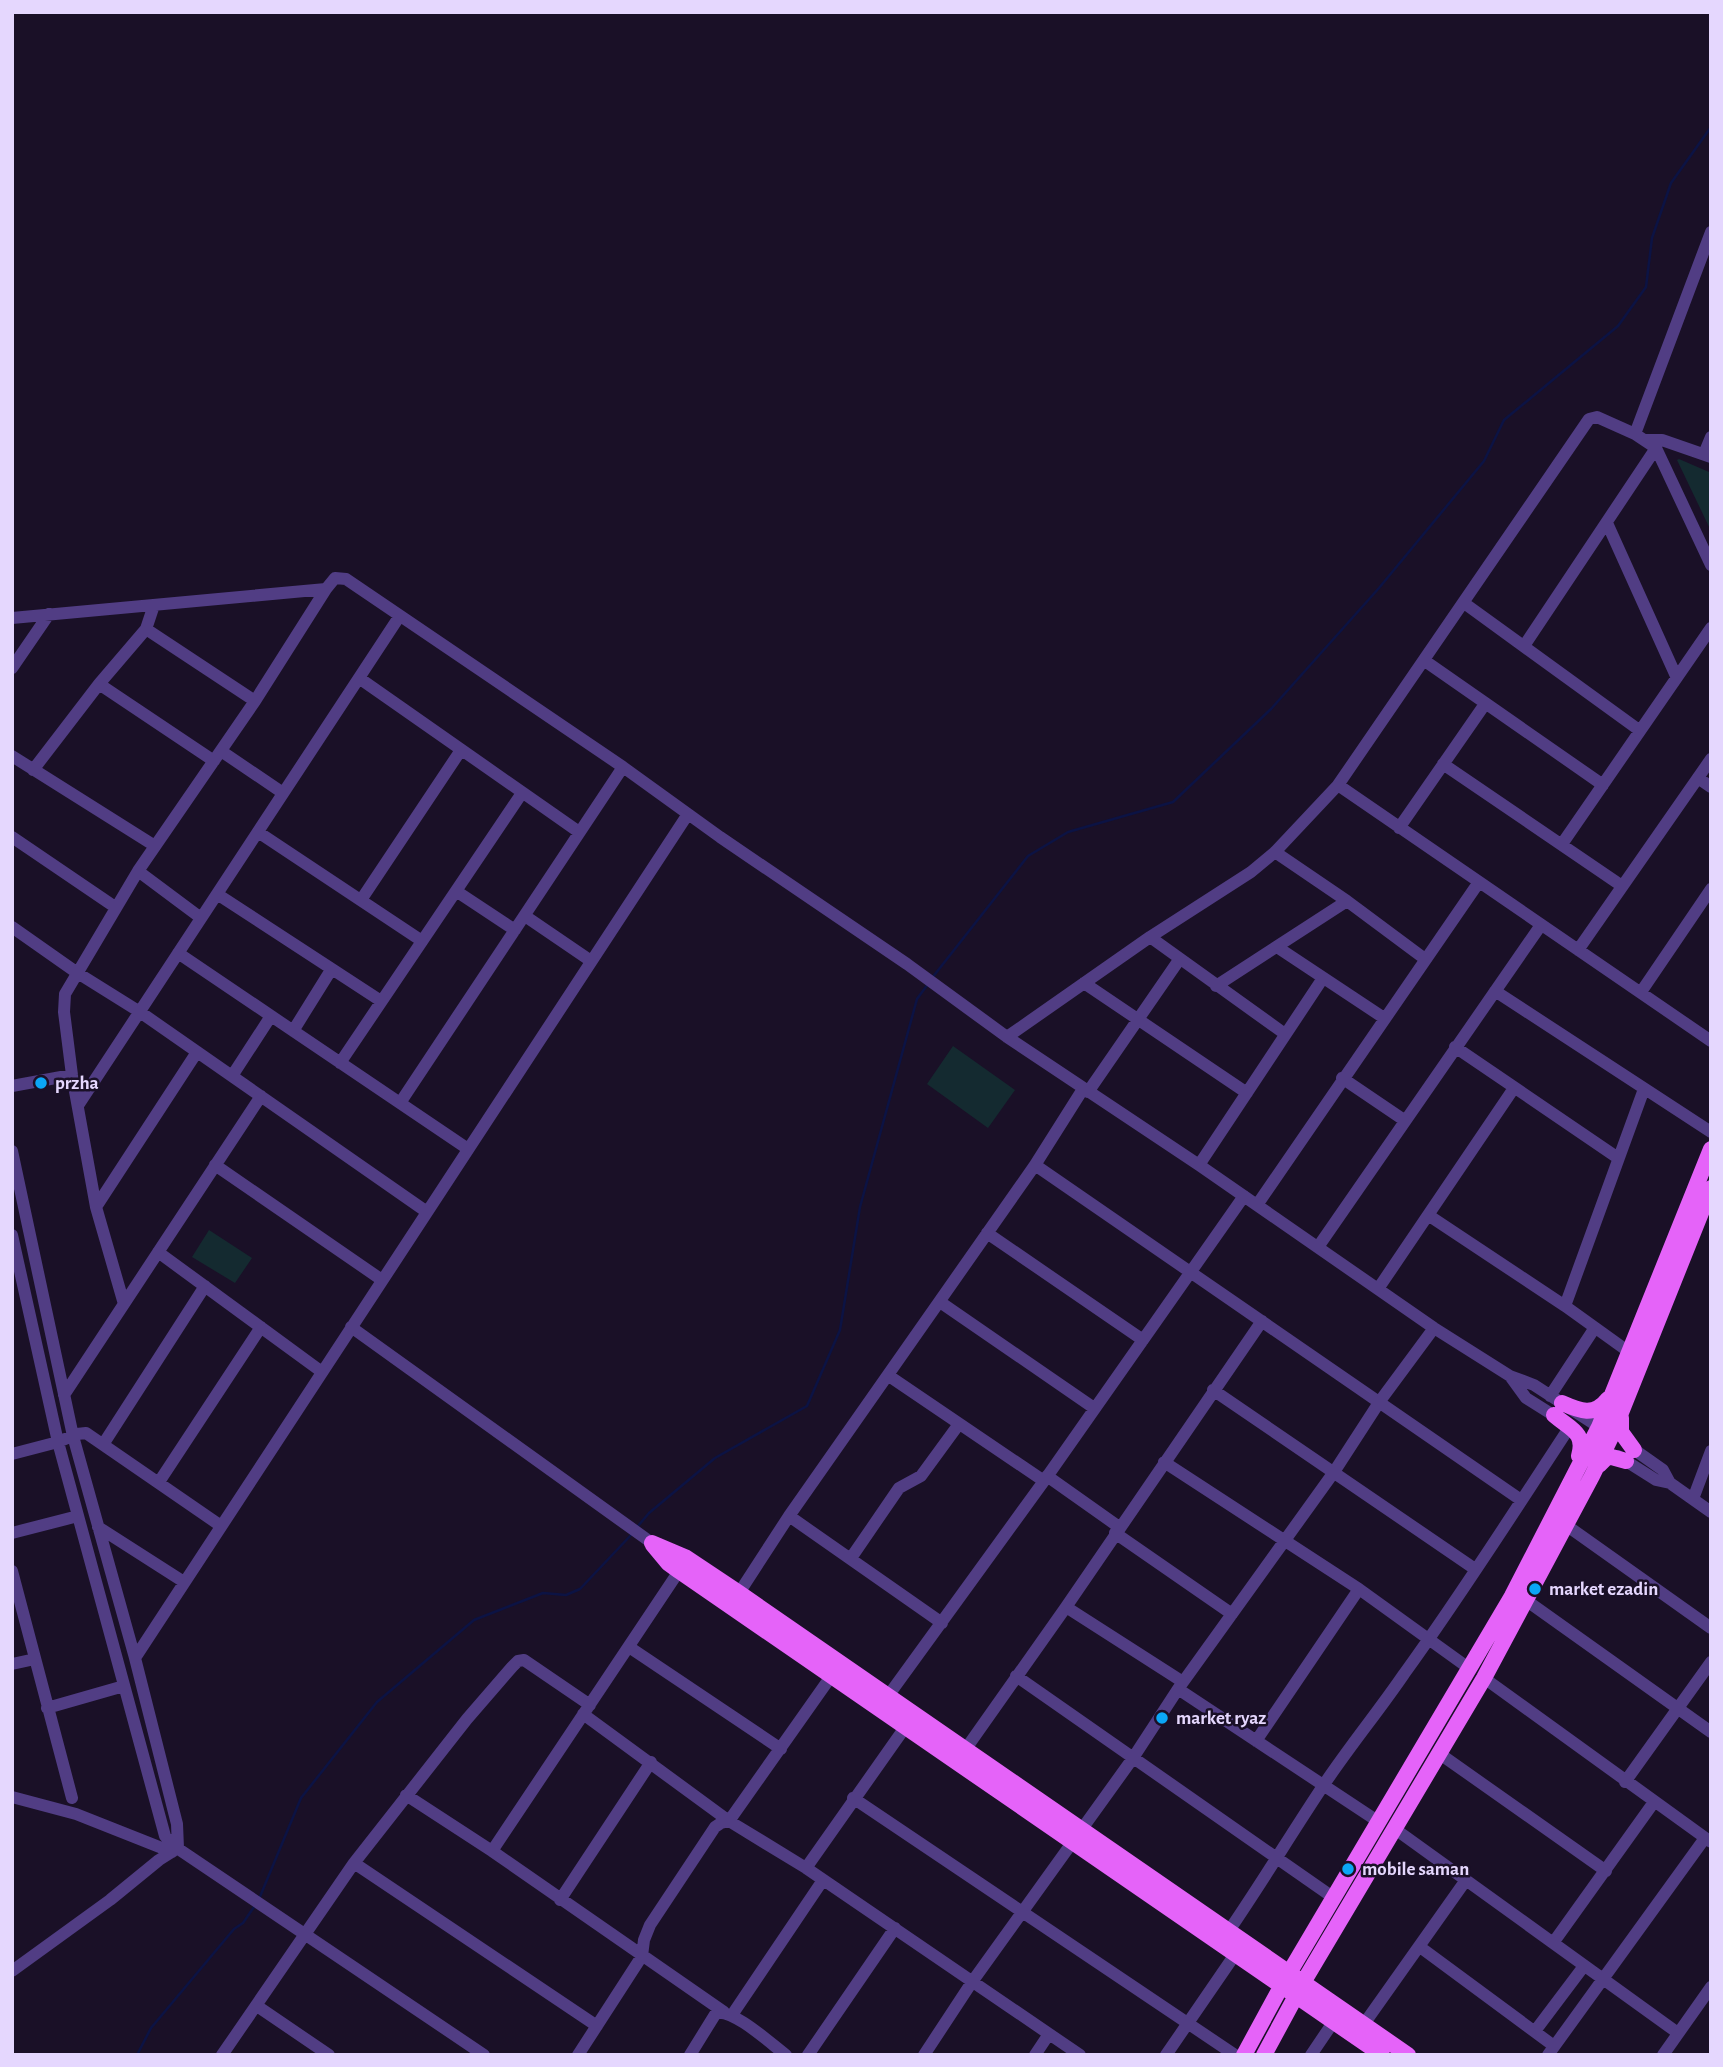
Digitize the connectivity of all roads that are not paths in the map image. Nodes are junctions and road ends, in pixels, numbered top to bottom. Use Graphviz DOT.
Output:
graph roads {
  1 [pos="1711,232"];
  2 [pos="1711,437"];
  3 [pos="1646,441"];
  4 [pos="1708,455"];
  5 [pos="1607,523"];
  6 [pos="1711,565"];
  7 [pos="326,589"];
  8 [pos="1464,603"];
  9 [pos="153,605"];
  10 [pos="50,614"];
  11 [pos="399,617"];
  12 [pos="12,618"];
  13 [pos="1711,628"];
  14 [pos="146,629"];
  15 [pos="1524,646"];
  16 [pos="1424,661"];
  17 [pos="12,668"];
  18 [pos="1676,676"];
  19 [pos="359,678"];
  20 [pos="99,684"];
  21 [pos="255,701"];
  22 [pos="1485,704"];
  23 [pos="1639,730"];
  24 [pos="461,750"];
  25 [pos="12,756"];
  26 [pos="217,756"];
  27 [pos="1711,759"];
  28 [pos="1443,764"];
  29 [pos="623,767"];
  30 [pos="33,770"];
  31 [pos="1698,778"];
  32 [pos="1338,785"];
  33 [pos="1602,785"];
  34 [pos="1711,787"];
  35 [pos="283,793"];
  36 [pos="522,793"];
  37 [pos="688,814"];
  38 [pos="1399,828"];
  39 [pos="258,832"];
  40 [pos="579,832"];
  41 [pos="12,837"];
  42 [pos="1562,844"];
  43 [pos="155,846"];
  44 [pos="1275,852"];
  45 [pos="138,871"];
  46 [pos="1479,882"];
  47 [pos="1622,886"];
  48 [pos="1711,889"];
  49 [pos="456,891"];
  50 [pos="217,894"];
  51 [pos="361,900"];
  52 [pos="1347,901"];
  53 [pos="115,907"];
  54 [pos="525,916"];
  55 [pos="201,918"];
  56 [pos="1541,925"];
  57 [pos="12,927"];
  58 [pos="515,930"];
  59 [pos="1150,937"];
  60 [pos="422,941"];
  61 [pos="1277,947"];
  62 [pos="1578,950"];
  63 [pos="178,953"];
  64 [pos="1425,959"];
  65 [pos="1179,960"];
  66 [pos="591,961"];
  67 [pos="331,970"];
  68 [pos="76,972"];
  69 [pos="1323,978"];
  70 [pos="1084,983"];
  71 [pos="1216,986"];
  72 [pos="1495,991"];
  73 [pos="1641,992"];
  74 [pos="381,1002"];
  75 [pos="140,1012"];
  76 [pos="271,1016"];
  77 [pos="1384,1018"];
  78 [pos="1138,1020"];
  79 [pos="293,1031"];
  80 [pos="1285,1034"];
  81 [pos="1007,1037"];
  82 [pos="1711,1041"];
  83 [pos="1455,1047"];
  84 [pos="197,1052"];
  85 [pos="340,1063"];
  86 [pos="72,1075"];
  87 [pos="232,1076"];
  88 [pos="1342,1078"];
  89 [pos="12,1086"];
  90 [pos="1514,1088"];
  91 [pos="1644,1089"];
  92 [pos="1086,1090"];
  93 [pos="1247,1093"];
  94 [pos="261,1096"];
  95 [pos="400,1103"];
  96 [pos="79,1104"];
  97 [pos="1404,1120"];
  98 [pos="1711,1132"];
  99 [pos="468,1149"];
  100 [pos="1711,1149"];
  101 [pos="12,1151"];
  102 [pos="1618,1158"];
  103 [pos="215,1165"];
  104 [pos="1035,1165"];
  105 [pos="1199,1165"];
  106 [pos="1711,1188"];
  107 [pos="1244,1196"];
  108 [pos="1257,1205"];
  109 [pos="96,1207"];
  110 [pos="427,1212"];
  111 [pos="1428,1215"];
  112 [pos="1706,1215"];
  113 [pos="987,1233"];
  114 [pos="12,1235"];
  115 [pos="1318,1247"];
  116 [pos="158,1252"];
  117 [pos="1190,1273"];
  118 [pos="382,1280"];
  119 [pos="205,1286"];
  120 [pos="1378,1289"];
  121 [pos="940,1302"];
  122 [pos="124,1304"];
  123 [pos="1565,1306"];
  124 [pos="1262,1321"];
  125 [pos="261,1327"];
  126 [pos="351,1327"];
  127 [pos="1434,1328"];
  128 [pos="1594,1329"];
  129 [pos="1143,1339"];
  130 [pos="1629,1352"];
  131 [pos="322,1371"];
  132 [pos="889,1376"];
  133 [pos="1510,1376"];
  134 [pos="1213,1390"];
  135 [pos="1622,1390"];
  136 [pos="64,1395"];
  137 [pos="1380,1401"];
  138 [pos="1555,1405"];
  139 [pos="1094,1408"];
  140 [pos="960,1424"];
  141 [pos="1569,1428"];
  142 [pos="73,1436"];
  143 [pos="1602,1438"];
  144 [pos="58,1442"];
  145 [pos="104,1443"];
  146 [pos="1711,1451"];
  147 [pos="12,1454"];
  148 [pos="1630,1455"];
  149 [pos="1164,1462"];
  150 [pos="1334,1472"];
  151 [pos="1592,1476"];
  152 [pos="1046,1478"];
  153 [pos="159,1482"];
  154 [pos="1570,1482"];
  155 [pos="1693,1499"];
  156 [pos="1521,1500"];
  157 [pos="1711,1512"];
  158 [pos="78,1516"];
  159 [pos="789,1516"];
  160 [pos="1566,1525"];
  161 [pos="220,1526"];
  162 [pos="98,1527"];
  163 [pos="1117,1530"];
  164 [pos="12,1533"];
  165 [pos="646,1539"];
  166 [pos="1284,1541"];
  167 [pos="665,1553"];
  168 [pos="852,1558"];
  169 [pos="1475,1569"];
  170 [pos="12,1571"];
  171 [pos="679,1571"];
  172 [pos="184,1582"];
  173 [pos="1359,1589"];
  174 [pos="739,1593"];
  175 [pos="1527,1601"];
  176 [pos="1066,1607"];
  177 [pos="1232,1614"];
  178 [pos="942,1623"];
  179 [pos="1711,1628"];
  180 [pos="1429,1639"];
  181 [pos="629,1647"];
  182 [pos="35,1658"];
  183 [pos="135,1658"];
  184 [pos="1711,1662"];
  185 [pos="12,1664"];
  186 [pos="1470,1669"];
  187 [pos="832,1675"];
  188 [pos="1016,1676"];
  189 [pos="1484,1678"];
  190 [pos="124,1686"];
  191 [pos="1180,1686"];
  192 [pos="884,1702"];
  193 [pos="47,1707"];
  194 [pos="1678,1708"];
  195 [pos="587,1710"];
  196 [pos="906,1726"];
  197 [pos="1711,1732"];
  198 [pos="1256,1741"];
  199 [pos="781,1749"];
  200 [pos="965,1750"];
  201 [pos="1440,1754"];
  202 [pos="1133,1758"];
  203 [pos="651,1762"];
  204 [pos="1625,1782"];
  205 [pos="1324,1785"];
  206 [pos="406,1795"];
  207 [pos="12,1797"];
  208 [pos="72,1798"];
  209 [pos="853,1798"];
  210 [pos="1654,1802"];
  211 [pos="729,1821"];
  212 [pos="1379,1822"];
  213 [pos="1395,1829"];
  214 [pos="1078,1835"];
  215 [pos="1708,1840"];
  216 [pos="175,1850"];
  217 [pos="492,1851"];
  218 [pos="1279,1858"];
  219 [pos="354,1863"];
  220 [pos="806,1868"];
  221 [pos="1606,1871"];
  222 [pos="823,1880"];
  223 [pos="1466,1880"];
  224 [pos="1334,1898"];
  225 [pos="560,1900"];
  226 [pos="1023,1911"];
  227 [pos="895,1928"];
  228 [pos="1228,1932"];
  229 [pos="306,1935"];
  230 [pos="1553,1943"];
  231 [pos="1420,1947"];
  232 [pos="1236,1953"];
  233 [pos="642,1956"];
  234 [pos="1584,1966"];
  235 [pos="12,1971"];
  236 [pos="1601,1978"];
  237 [pos="972,1982"];
  238 [pos="1293,1984"];
  239 [pos="1711,1987"];
  240 [pos="257,2006"];
  241 [pos="728,2014"];
  242 [pos="1334,2021"];
  243 [pos="1364,2024"];
  244 [pos="1188,2025"];
  245 [pos="597,2026"];
  246 [pos="1535,2031"];
  247 [pos="1049,2034"];
  248 [pos="1678,2034"];
  249 [pos="1551,2050"];
  250 [pos="222,2055"];
  251 [pos="329,2055"];
  252 [pos="484,2055"];
  253 [pos="578,2055"];
  254 [pos="690,2055"];
  255 [pos="786,2055"];
  256 [pos="808,2055"];
  257 [pos="924,2055"];
  258 [pos="1035,2055"];
  259 [pos="1080,2055"];
  260 [pos="1166,2055"];
  261 [pos="1235,2055"];
  262 [pos="1244,2055"];
  263 [pos="1264,2055"];
  264 [pos="1311,2055"];
  265 [pos="1382,2055"];
  266 [pos="1408,2055"];
  267 [pos="1663,2055"];
  1 -- 3 [label="street"];
  2 -- 4 [label="street"];
  3 -- 4 [label="street"];
  3 -- 5 [label="street"];
  3 -- 6 [label="street"];
  3 -- 8 [label="street"];
  5 -- 15 [label="street"];
  5 -- 18 [label="street"];
  7 -- 9 [label="street"];
  7 -- 11 [label="street"];
  7 -- 21 [label="street"];
  8 -- 15 [label="street"];
  8 -- 16 [label="street"];
  9 -- 10 [label="street"];
  9 -- 14 [label="street"];
  10 -- 12 [label="street"];
  10 -- 17 [label="street"];
  11 -- 19 [label="street"];
  11 -- 29 [label="street"];
  13 -- 18 [label="street"];
  14 -- 20 [label="street"];
  14 -- 21 [label="street"];
  15 -- 23 [label="street"];
  16 -- 22 [label="street"];
  16 -- 32 [label="street"];
  18 -- 23 [label="street"];
  19 -- 24 [label="street"];
  19 -- 35 [label="street"];
  20 -- 26 [label="street"];
  20 -- 30 [label="street"];
  21 -- 26 [label="street"];
  22 -- 28 [label="street"];
  22 -- 33 [label="street"];
  23 -- 33 [label="street"];
  24 -- 36 [label="street"];
  24 -- 51 [label="street"];
  25 -- 30 [label="street"];
  26 -- 35 [label="street"];
  26 -- 43 [label="street"];
  27 -- 31 [label="street"];
  28 -- 38 [label="street"];
  28 -- 42 [label="street"];
  29 -- 37 [label="street"];
  29 -- 40 [label="street"];
  30 -- 43 [label="street"];
  31 -- 34 [label="street"];
  31 -- 47 [label="street"];
  32 -- 38 [label="street"];
  32 -- 44 [label="street"];
  33 -- 42 [label="street"];
  35 -- 39 [label="street"];
  36 -- 40 [label="street"];
  36 -- 49 [label="street"];
  37 -- 66 [label="street"];
  37 -- 81 [label="street"];
  38 -- 46 [label="street"];
  39 -- 50 [label="street"];
  39 -- 51 [label="street"];
  40 -- 54 [label="street"];
  41 -- 53 [label="street"];
  42 -- 47 [label="street"];
  43 -- 45 [label="street"];
  44 -- 52 [label="street"];
  44 -- 59 [label="street"];
  45 -- 53 [label="street"];
  45 -- 55 [label="street"];
  46 -- 56 [label="street"];
  46 -- 64 [label="street"];
  47 -- 62 [label="street"];
  48 -- 73 [label="street"];
  49 -- 58 [label="street"];
  49 -- 60 [label="street"];
  50 -- 55 [label="street"];
  50 -- 67 [label="street"];
  51 -- 60 [label="street"];
  52 -- 61 [label="street"];
  52 -- 64 [label="street"];
  53 -- 68 [label="street"];
  54 -- 58 [label="street"];
  54 -- 66 [label="street"];
  55 -- 63 [label="street"];
  56 -- 62 [label="street"];
  56 -- 72 [label="street"];
  57 -- 68 [label="street"];
  58 -- 95 [label="street"];
  59 -- 65 [label="street"];
  59 -- 70 [label="street"];
  60 -- 74 [label="street"];
  61 -- 69 [label="street"];
  61 -- 71 [label="street"];
  62 -- 73 [label="street"];
  63 -- 75 [label="street"];
  63 -- 76 [label="street"];
  64 -- 77 [label="street"];
  65 -- 71 [label="street"];
  65 -- 78 [label="street"];
  66 -- 99 [label="street"];
  67 -- 74 [label="street"];
  67 -- 79 [label="street"];
  68 -- 75 [label="street"];
  68 -- 86 [label="street"];
  69 -- 77 [label="street"];
  69 -- 80 [label="street"];
  70 -- 78 [label="street"];
  70 -- 81 [label="street"];
  71 -- 80 [label="street"];
  72 -- 83 [label="street"];
  72 -- 91 [label="street"];
  73 -- 82 [label="street"];
  74 -- 85 [label="street"];
  75 -- 84 [label="street"];
  75 -- 96 [label="street"];
  76 -- 79 [label="street"];
  76 -- 87 [label="street"];
  77 -- 88 [label="street"];
  78 -- 92 [label="street"];
  78 -- 93 [label="street"];
  79 -- 85 [label="street"];
  80 -- 93 [label="street"];
  81 -- 92 [label="street"];
  83 -- 90 [label="street"];
  83 -- 97 [label="street"];
  84 -- 87 [label="street"];
  84 -- 109 [label="street"];
  85 -- 95 [label="street"];
  86 -- 89 [label="street"];
  86 -- 96 [label="street"];
  87 -- 94 [label="street"];
  88 -- 97 [label="street"];
  88 -- 108 [label="street"];
  90 -- 102 [label="street"];
  90 -- 111 [label="street"];
  91 -- 98 [label="street"];
  91 -- 102 [label="street"];
  92 -- 104 [label="street"];
  92 -- 105 [label="street"];
  93 -- 105 [label="street"];
  94 -- 103 [label="street"];
  94 -- 110 [label="street"];
  95 -- 99 [label="street"];
  96 -- 109 [label="street"];
  97 -- 115 [label="street"];
  99 -- 110 [label="street"];
  100 -- 130 [label="main road"];
  101 -- 136 [label="street"];
  102 -- 123 [label="street"];
  103 -- 116 [label="street"];
  103 -- 118 [label="street"];
  104 -- 113 [label="street"];
  104 -- 117 [label="street"];
  105 -- 107 [label="street"];
  106 -- 112 [label="main road"];
  107 -- 108 [label="street"];
  107 -- 117 [label="street"];
  108 -- 115 [label="street"];
  109 -- 122 [label="street"];
  110 -- 118 [label="street"];
  111 -- 120 [label="street"];
  111 -- 123 [label="street"];
  112 -- 135 [label="main road"];
  113 -- 121 [label="street"];
  113 -- 129 [label="street"];
  114 -- 144 [label="street"];
  115 -- 120 [label="street"];
  116 -- 119 [label="street"];
  116 -- 122 [label="street"];
  117 -- 124 [label="street"];
  117 -- 129 [label="street"];
  118 -- 126 [label="street"];
  119 -- 125 [label="street"];
  119 -- 145 [label="street"];
  120 -- 127 [label="street"];
  121 -- 132 [label="street"];
  121 -- 139 [label="street"];
  122 -- 136 [label="street"];
  123 -- 128 [label="street"];
  124 -- 134 [label="street"];
  124 -- 137 [label="street"];
  125 -- 131 [label="street"];
  125 -- 153 [label="street"];
  126 -- 131 [label="street"];
  126 -- 165 [label="street"];
  127 -- 133 [label="street"];
  127 -- 137 [label="street"];
  128 -- 130 [label="street"];
  128 -- 138 [label="street"];
  129 -- 139 [label="street"];
  130 -- 135 [label="main road"];
  131 -- 161 [label="street"];
  132 -- 140 [label="street"];
  132 -- 159 [label="street"];
  133 -- 138 [label="street"];
  133 -- 138 [label="street"];
  134 -- 149 [label="street"];
  134 -- 150 [label="street"];
  135 -- 138 [label="main road"];
  135 -- 143 [label="main road"];
  135 -- 148 [label="main road"];
  136 -- 142 [label="street"];
  137 -- 150 [label="street"];
  137 -- 156 [label="street"];
  138 -- 141 [label="main road"];
  138 -- 143 [label="street"];
  139 -- 152 [label="street"];
  140 -- 152 [label="street"];
  140 -- 168 [label="street"];
  141 -- 154 [label="main road"];
  141 -- 156 [label="street"];
  142 -- 144 [label="street"];
  142 -- 145 [label="street"];
  142 -- 162 [label="street"];
  143 -- 148 [label="street"];
  143 -- 151 [label="main road"];
  143 -- 154 [label="main road"];
  144 -- 147 [label="street"];
  144 -- 158 [label="street"];
  145 -- 153 [label="street"];
  146 -- 155 [label="street"];
  148 -- 151 [label="main road"];
  148 -- 155 [label="street"];
  149 -- 163 [label="street"];
  149 -- 166 [label="street"];
  150 -- 166 [label="street"];
  150 -- 169 [label="street"];
  151 -- 160 [label="main road"];
  152 -- 163 [label="street"];
  152 -- 178 [label="street"];
  153 -- 161 [label="street"];
  154 -- 186 [label="main road"];
  155 -- 157 [label="street"];
  156 -- 169 [label="street"];
  158 -- 164 [label="street"];
  158 -- 190 [label="street"];
  159 -- 168 [label="street"];
  159 -- 174 [label="street"];
  160 -- 175 [label="main road"];
  160 -- 179 [label="street"];
  161 -- 172 [label="street"];
  162 -- 172 [label="street"];
  162 -- 183 [label="street"];
  163 -- 176 [label="street"];
  163 -- 177 [label="street"];
  165 -- 167 [label="main road"];
  166 -- 173 [label="street"];
  166 -- 177 [label="street"];
  167 -- 171 [label="main road"];
  167 -- 174 [label="main road"];
  168 -- 178 [label="street"];
  169 -- 180 [label="street"];
  170 -- 182 [label="street"];
  171 -- 181 [label="street"];
  171 -- 187 [label="main road"];
  172 -- 183 [label="street"];
  173 -- 180 [label="street"];
  173 -- 198 [label="street"];
  174 -- 192 [label="main road"];
  175 -- 189 [label="main road"];
  175 -- 194 [label="street"];
  176 -- 188 [label="street"];
  176 -- 191 [label="street"];
  177 -- 191 [label="street"];
  178 -- 192 [label="street"];
  180 -- 186 [label="street"];
  180 -- 205 [label="street"];
  181 -- 195 [label="street"];
  181 -- 199 [label="street"];
  182 -- 185 [label="street"];
  182 -- 193 [label="street"];
  183 -- 216 [label="street"];
  184 -- 194 [label="street"];
  186 -- 212 [label="main road"];
  187 -- 192 [label="main road"];
  187 -- 199 [label="street"];
  188 -- 200 [label="street"];
  188 -- 202 [label="street"];
  189 -- 201 [label="main road"];
  189 -- 204 [label="street"];
  190 -- 193 [label="street"];
  190 -- 216 [label="street"];
  191 -- 198 [label="street"];
  191 -- 202 [label="street"];
  192 -- 196 [label="main road"];
  192 -- 200 [label="main road"];
  193 -- 208 [label="street"];
  194 -- 197 [label="street"];
  194 -- 204 [label="street"];
  195 -- 203 [label="street"];
  195 -- 206 [label="street"];
  195 -- 217 [label="street"];
  196 -- 209 [label="street"];
  196 -- 214 [label="main road"];
  198 -- 205 [label="street"];
  199 -- 211 [label="street"];
  200 -- 214 [label="main road"];
  201 -- 213 [label="main road"];
  201 -- 221 [label="street"];
  202 -- 214 [label="street"];
  202 -- 218 [label="street"];
  203 -- 211 [label="street"];
  203 -- 225 [label="street"];
  204 -- 210 [label="street"];
  205 -- 212 [label="street"];
  205 -- 218 [label="street"];
  206 -- 217 [label="street"];
  206 -- 219 [label="street"];
  207 -- 216 [label="street"];
  209 -- 220 [label="street"];
  209 -- 226 [label="street"];
  210 -- 215 [label="street"];
  210 -- 221 [label="street"];
  211 -- 220 [label="street"];
  211 -- 233 [label="street"];
  212 -- 224 [label="main road"];
  213 -- 223 [label="street"];
  213 -- 238 [label="main road"];
  214 -- 226 [label="street"];
  214 -- 228 [label="main road"];
  214 -- 232 [label="main road"];
  215 -- 236 [label="street"];
  216 -- 229 [label="street"];
  216 -- 235 [label="street"];
  217 -- 225 [label="street"];
  218 -- 224 [label="street"];
  218 -- 228 [label="street"];
  219 -- 229 [label="street"];
  219 -- 245 [label="street"];
  220 -- 222 [label="street"];
  221 -- 230 [label="street"];
  222 -- 227 [label="street"];
  222 -- 241 [label="street"];
  223 -- 230 [label="street"];
  223 -- 231 [label="street"];
  224 -- 238 [label="main road"];
  225 -- 233 [label="street"];
  226 -- 237 [label="street"];
  226 -- 244 [label="street"];
  227 -- 237 [label="street"];
  227 -- 256 [label="street"];
  228 -- 238 [label="main road"];
  229 -- 240 [label="street"];
  229 -- 252 [label="street"];
  230 -- 234 [label="street"];
  231 -- 243 [label="street"];
  231 -- 246 [label="street"];
  232 -- 238 [label="main road"];
  232 -- 244 [label="street"];
  233 -- 241 [label="street"];
  233 -- 245 [label="street"];
  234 -- 236 [label="street"];
  234 -- 246 [label="street"];
  236 -- 248 [label="street"];
  236 -- 249 [label="street"];
  237 -- 247 [label="street"];
  237 -- 257 [label="street"];
  238 -- 242 [label="main road"];
  238 -- 243 [label="main road"];
  238 -- 262 [label="main road"];
  238 -- 263 [label="main road"];
  239 -- 248 [label="street"];
  240 -- 250 [label="street"];
  240 -- 251 [label="street"];
  241 -- 254 [label="street"];
  241 -- 255 [label="street"];
  242 -- 264 [label="street"];
  242 -- 265 [label="main road"];
  243 -- 266 [label="main road"];
  244 -- 260 [label="street"];
  244 -- 261 [label="street"];
  245 -- 253 [label="street"];
  246 -- 249 [label="street"];
  247 -- 258 [label="street"];
  247 -- 259 [label="street"];
  248 -- 267 [label="street"];
}
